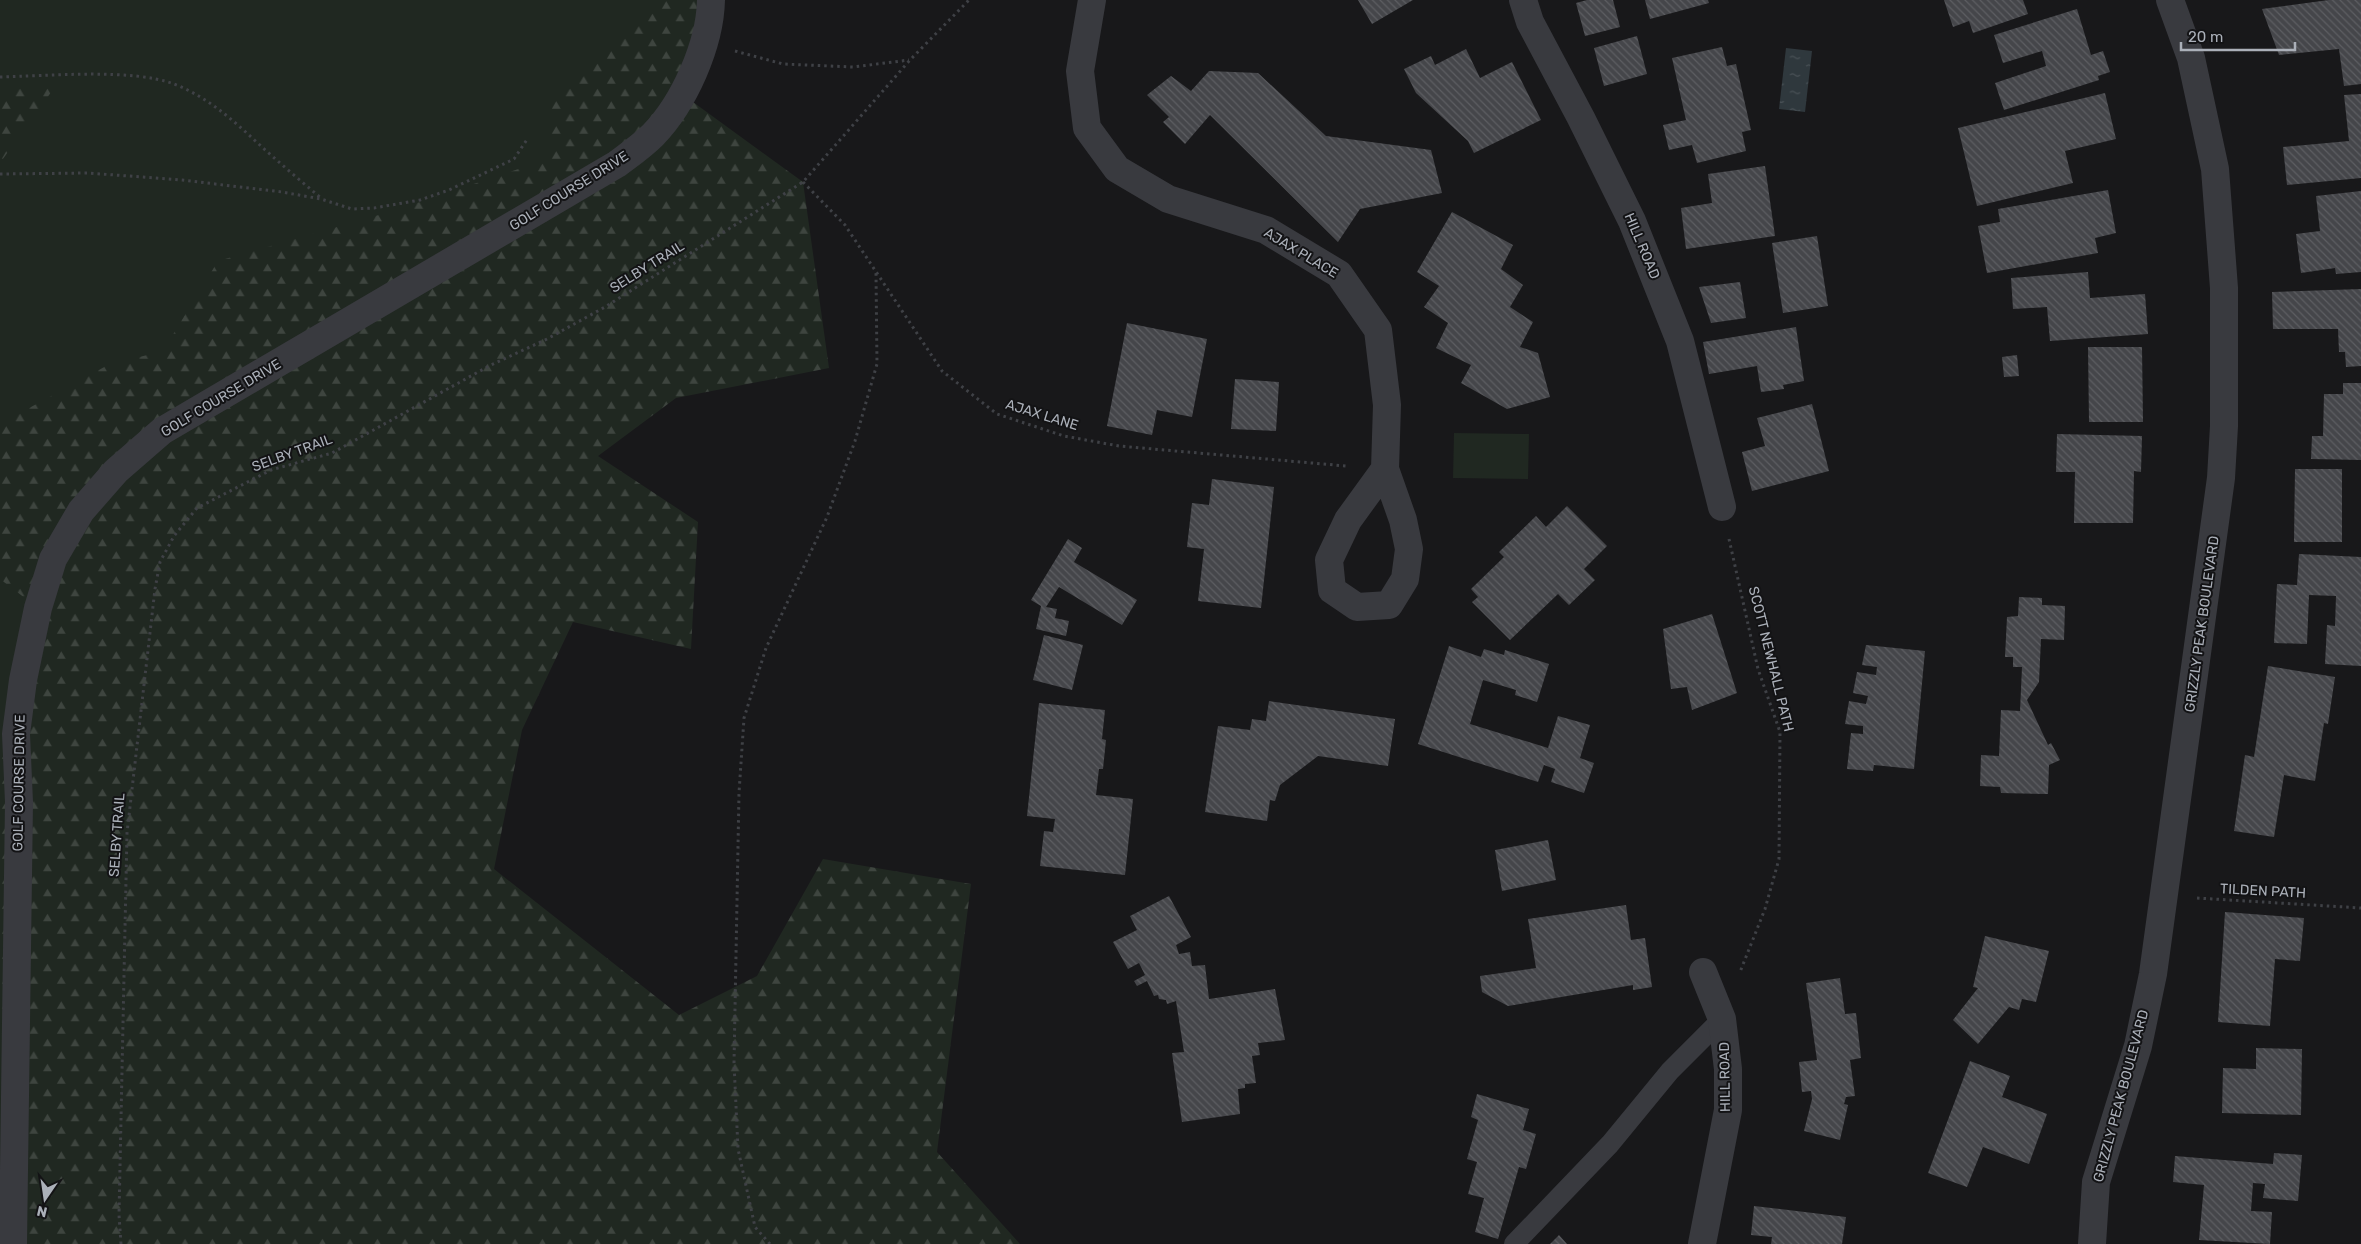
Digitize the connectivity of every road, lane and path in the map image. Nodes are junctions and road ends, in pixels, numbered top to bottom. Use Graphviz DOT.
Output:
graph roads {
  1 [pos="710,0"];
  2 [pos="969,0"];
  3 [pos="1092,0"];
  4 [pos="1523,0"];
  5 [pos="2170,0"];
  6 [pos="705,44"];
  7 [pos="910,60"];
  8 [pos="0,77"];
  9 [pos="528,138"];
  10 [pos="0,174"];
  11 [pos="803,182"];
  12 [pos="321,199"];
  13 [pos="876,273"];
  14 [pos="1385,469"];
  15 [pos="1722,508"];
  16 [pos="2164,896"];
  17 [pos="2361,908"];
  18 [pos="1703,972"];
  19 [pos="1722,1019"];
  20 [pos="13,1244"];
  21 [pos="121,1244"];
  22 [pos="770,1244"];
  23 [pos="1514,1244"];
  24 [pos="1702,1244"];
  25 [pos="2092,1244"];
  1 -- 6 [label="street, GOLF COURSE DRIVE"];
  2 -- 7 [label="path, SELBY TRAIL"];
  3 -- 14 [label="street, AJAX PLACE"];
  4 -- 15 [label="street, HILL ROAD"];
  5 -- 16 [label="street, GRIZZLY PEAK BOULEVARD"];
  6 -- 7 [label="path"];
  6 -- 20 [label="street, GOLF COURSE DRIVE"];
  7 -- 11 [label="path, SELBY TRAIL"];
  8 -- 12 [label="path"];
  9 -- 12 [label="path"];
  10 -- 12 [label="path"];
  11 -- 13 [label="path, AJAX LANE"];
  11 -- 21 [label="path, SELBY TRAIL"];
  13 -- 14 [label="path, AJAX LANE"];
  13 -- 22 [label="path"];
  15 -- 19 [label="path, SCOTT NEWHALL PATH"];
  16 -- 17 [label="path, TILDEN PATH"];
  16 -- 25 [label="street, GRIZZLY PEAK BOULEVARD"];
  18 -- 19 [label="street, HILL ROAD"];
  19 -- 23 [label="lane"];
  19 -- 24 [label="street, HILL ROAD"];
}
